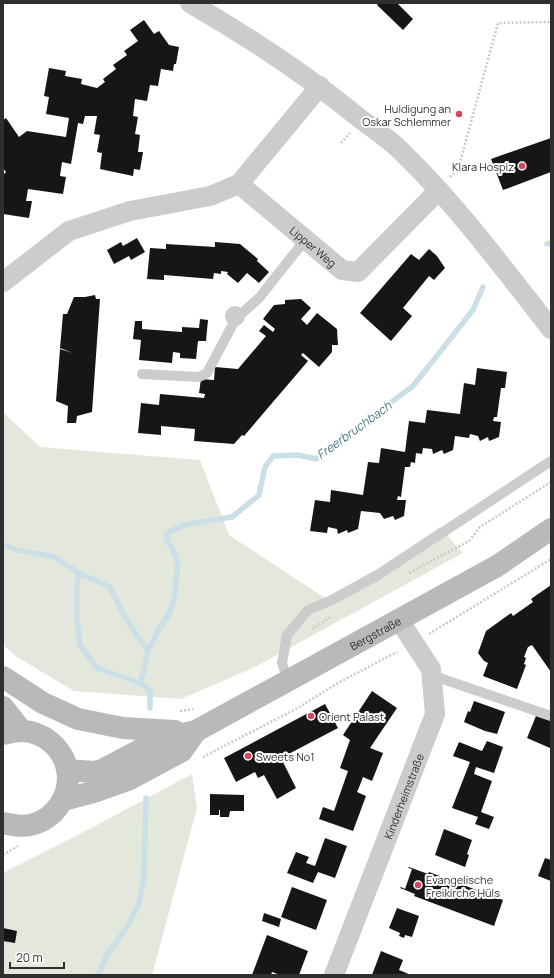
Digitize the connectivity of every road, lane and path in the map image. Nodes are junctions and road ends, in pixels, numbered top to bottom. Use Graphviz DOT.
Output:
graph roads {
  1 [pos="190,3"];
  2 [pos="551,22"];
  3 [pos="320,86"];
  4 [pos="239,184"];
  5 [pos="439,190"];
  6 [pos="305,240"];
  7 [pos="3,282"];
  8 [pos="551,329"];
  9 [pos="142,374"];
  10 [pos="551,461"];
  11 [pos="551,529"];
  12 [pos="551,559"];
  13 [pos="399,620"];
  14 [pos="414,643"];
  15 [pos="431,675"];
  16 [pos="3,677"];
  17 [pos="288,681"];
  18 [pos="3,707"];
  19 [pos="551,716"];
  20 [pos="196,731"];
  21 [pos="12,733"];
  22 [pos="202,758"];
  23 [pos="68,770"];
  24 [pos="63,800"];
  25 [pos="3,823"];
  26 [pos="24,843"];
  27 [pos="3,855"];
  28 [pos="334,975"];
  1 -- 3 [label="street"];
  2 -- 5 [label="path"];
  3 -- 4 [label="street"];
  3 -- 5 [label="street"];
  4 -- 6 [label="street, Lipper Weg"];
  4 -- 7 [label="street"];
  5 -- 6 [label="street, Lipper Weg"];
  5 -- 8 [label="street"];
  6 -- 9 [label="lane"];
  10 -- 17 [label="lane"];
  11 -- 13 [label="main road, Bergstraße"];
  12 -- 14 [label="path"];
  13 -- 14 [label="street, Kinderheimstraße"];
  13 -- 17 [label="main road, Bergstraße"];
  14 -- 15 [label="street, Kinderheimstraße"];
  14 -- 22 [label="path"];
  15 -- 19 [label="lane"];
  15 -- 28 [label="street, Kinderheimstraße"];
  16 -- 20 [label="main road"];
  17 -- 20 [label="main road, Bergstraße"];
  18 -- 21 [label="main road"];
  20 -- 23 [label="main road, Bergstraße"];
  20 -- 24 [label="main road, Bergstraße"];
  21 -- 23 [label="main road"];
  23 -- 24 [label="main road"];
  24 -- 25 [label="main road"];
  26 -- 27 [label="path"];
}
